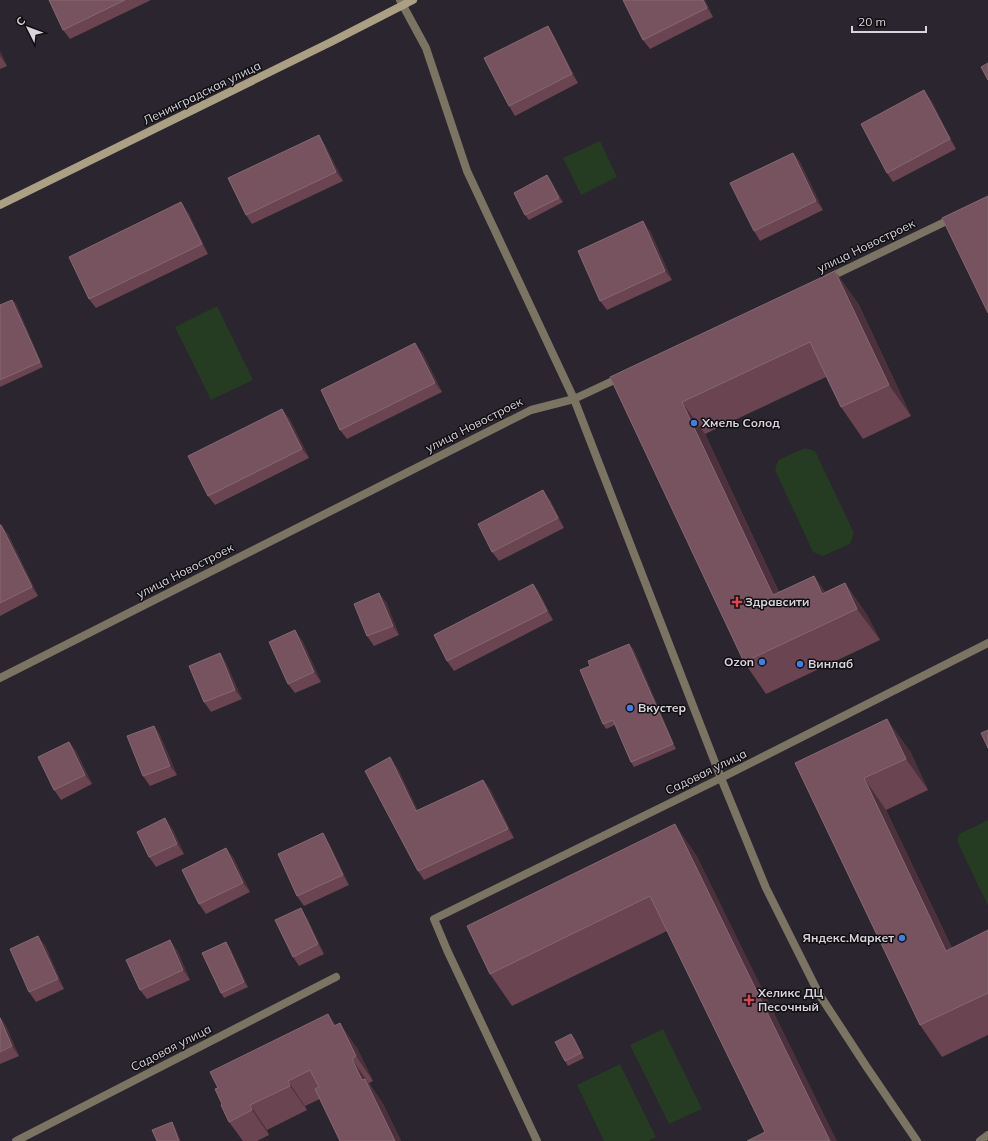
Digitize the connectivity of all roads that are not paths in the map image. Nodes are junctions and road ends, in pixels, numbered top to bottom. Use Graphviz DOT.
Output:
graph roads {
  1 [pos="413,0"];
  2 [pos="402,2"];
  3 [pos="0,205"];
  4 [pos="960,215"];
  5 [pos="817,283"];
  6 [pos="630,372"];
  7 [pos="574,399"];
  8 [pos="988,643"];
  9 [pos="0,678"];
  10 [pos="721,778"];
  11 [pos="336,977"];
  12 [pos="988,1135"];
  13 [pos="16,1141"];
  14 [pos="537,1141"];
  15 [pos="916,1141"];
  16 [pos="980,1141"];
  1 -- 2 [label="main road, Ленинградская улица"];
  2 -- 3 [label="main road, Ленинградская улица"];
  2 -- 7 [label="street"];
  4 -- 5 [label="street, улица Новостроек"];
  6 -- 7 [label="street, улица Новостроек"];
  7 -- 9 [label="street, улица Новостроек"];
  7 -- 10 [label="street"];
  8 -- 10 [label="street, Садовая улица"];
  10 -- 14 [label="street, Садовая улица"];
  10 -- 15 [label="street"];
  11 -- 13 [label="street, Садовая улица"];
  12 -- 16 [label="street"];
}
